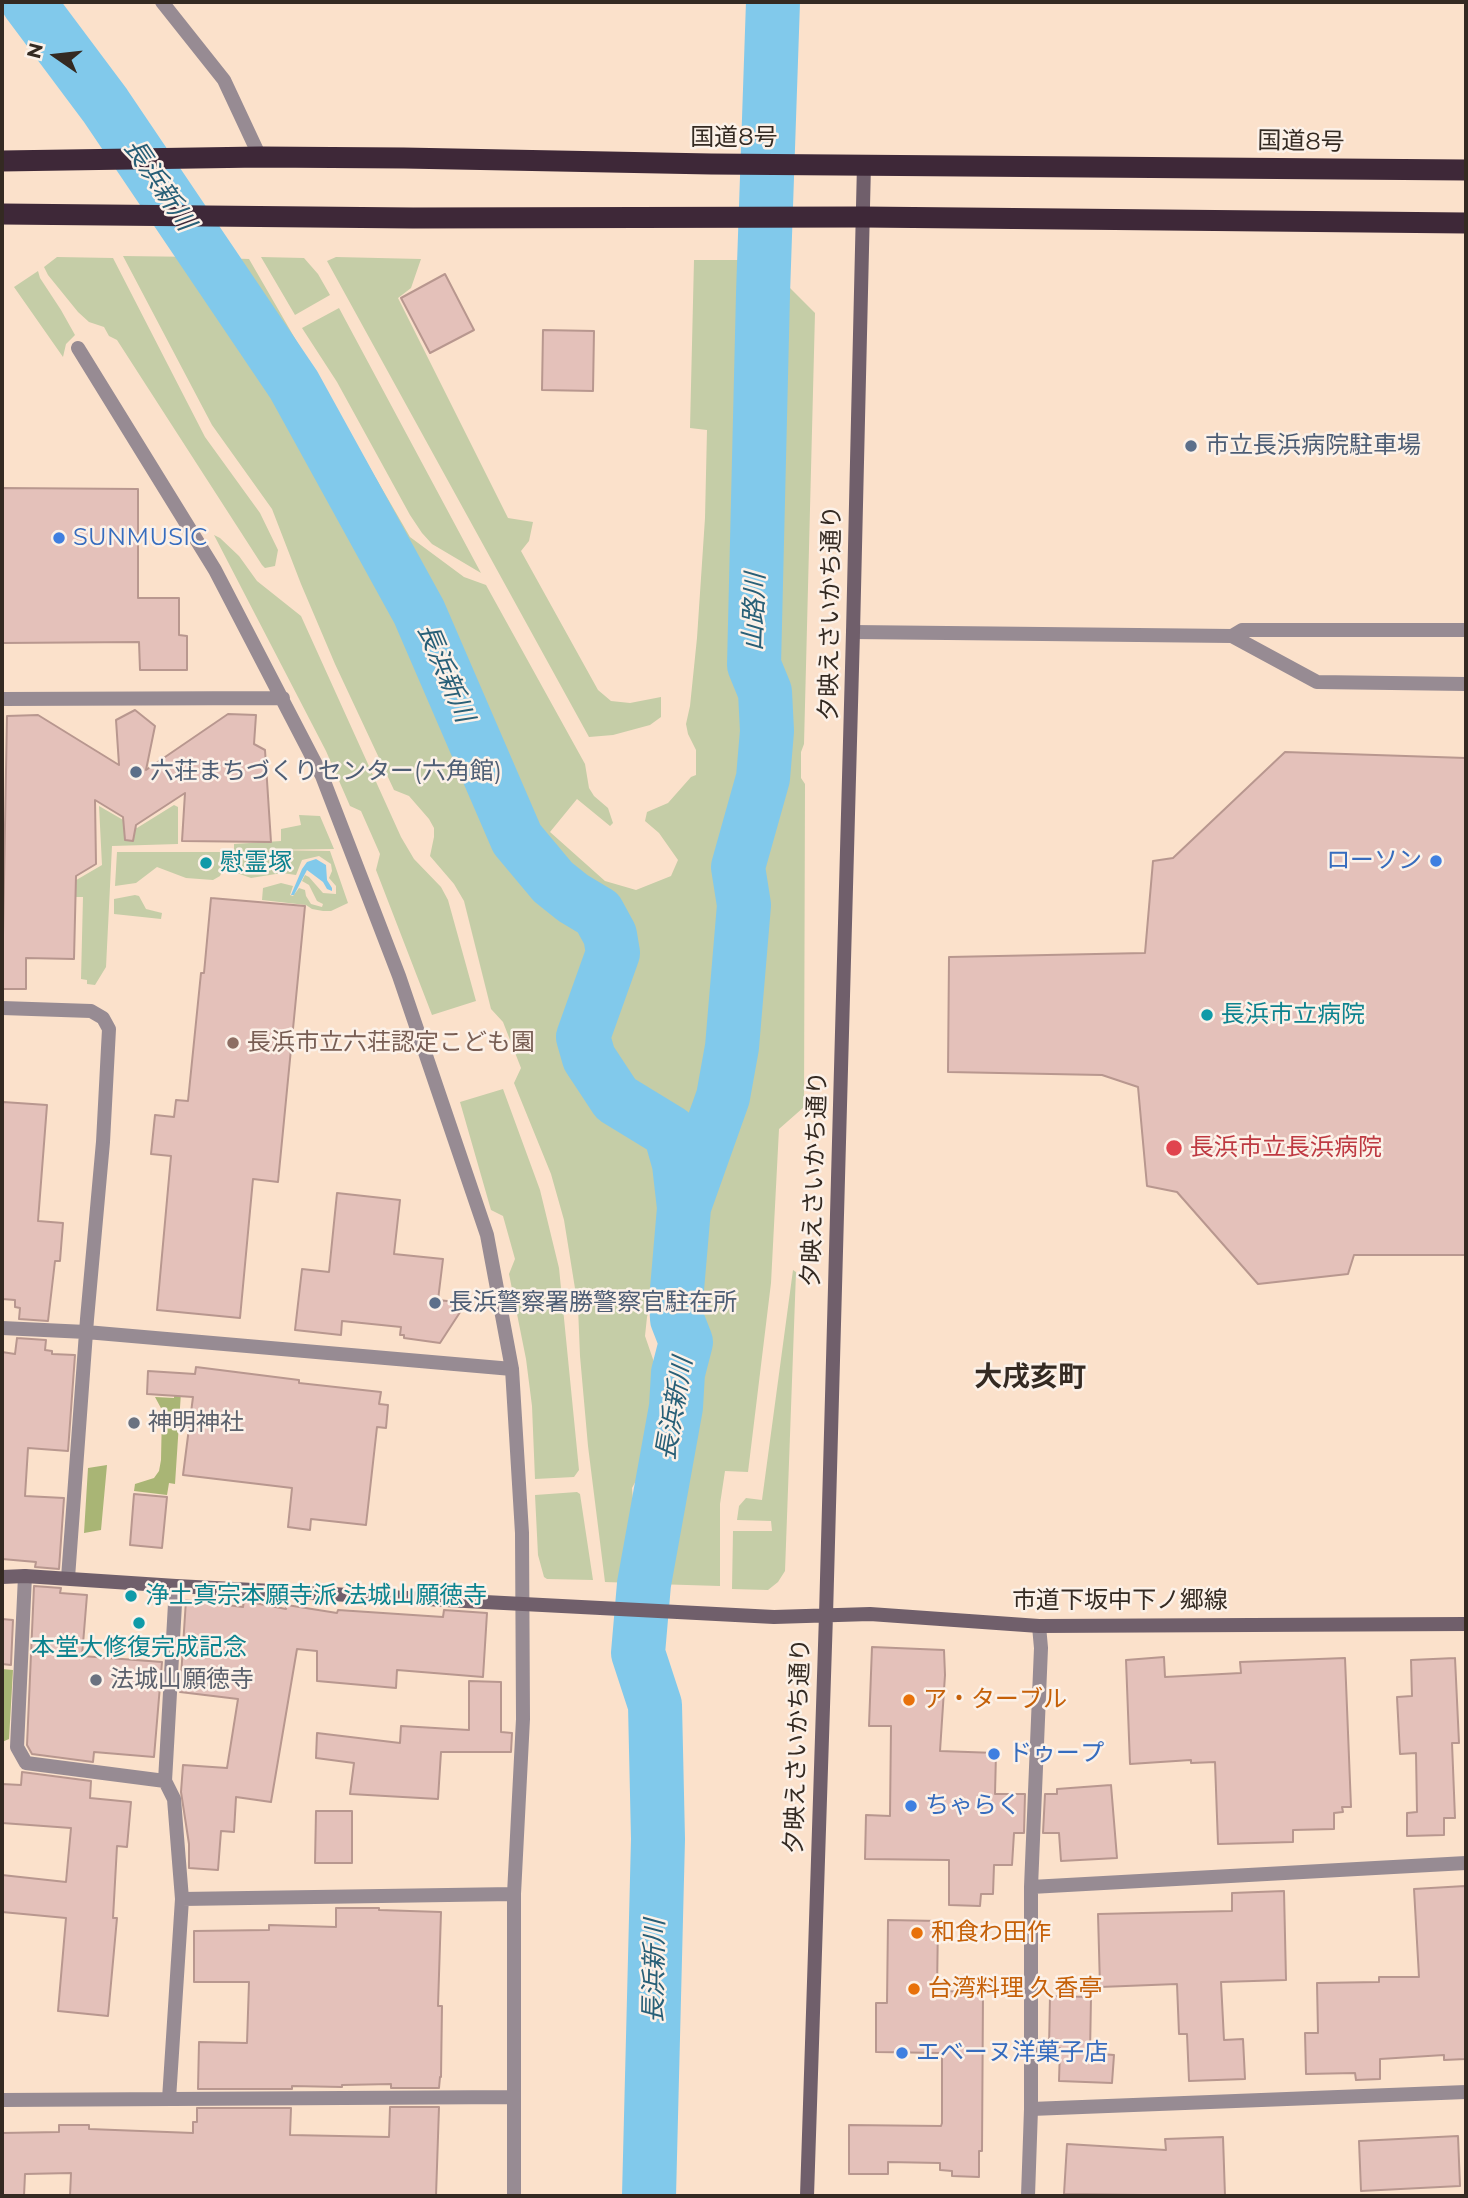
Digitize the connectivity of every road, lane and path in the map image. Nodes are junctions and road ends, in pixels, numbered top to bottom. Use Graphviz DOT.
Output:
graph roads {
  1 [pos="162,2"];
  2 [pos="260,157"];
  3 [pos="3,162"];
  4 [pos="864,164"];
  5 [pos="1466,170"];
  6 [pos="2,214"];
  7 [pos="863,217"];
  8 [pos="1466,223"];
  9 [pos="78,348"];
  10 [pos="1466,630"];
  11 [pos="853,632"];
  12 [pos="1232,636"];
  13 [pos="1466,684"];
  14 [pos="283,698"];
  15 [pos="2,699"];
  16 [pos="2,1008"];
  17 [pos="2,1328"];
  18 [pos="86,1332"];
  19 [pos="512,1369"];
  20 [pos="25,1576"];
  21 [pos="2,1577"];
  22 [pos="68,1578"];
  23 [pos="177,1586"];
  24 [pos="521,1603"];
  25 [pos="826,1615"];
  26 [pos="1466,1624"];
  27 [pos="1039,1626"];
  28 [pos="165,1781"];
  29 [pos="1466,1863"];
  30 [pos="1031,1887"];
  31 [pos="514,1894"];
  32 [pos="182,1899"];
  33 [pos="1466,2092"];
  34 [pos="514,2097"];
  35 [pos="169,2099"];
  36 [pos="2,2100"];
  37 [pos="1031,2109"];
  38 [pos="514,2196"];
  39 [pos="807,2196"];
  40 [pos="1028,2196"];
  1 -- 2 [label="street"];
  2 -- 3 [label="highway, 国道8号"];
  2 -- 4 [label="highway, 国道8号"];
  4 -- 5 [label="highway, 国道8号"];
  4 -- 7 [label="street, 夕映えさいかち通り"];
  6 -- 7 [label="highway"];
  7 -- 8 [label="highway"];
  7 -- 11 [label="street, 夕映えさいかち通り"];
  9 -- 14 [label="street"];
  10 -- 12 [label="street"];
  11 -- 12 [label="street"];
  11 -- 25 [label="street, 夕映えさいかち通り"];
  12 -- 13 [label="street"];
  14 -- 15 [label="street"];
  14 -- 19 [label="street"];
  16 -- 18 [label="street"];
  17 -- 18 [label="street"];
  18 -- 19 [label="street"];
  18 -- 22 [label="street"];
  19 -- 24 [label="street"];
  20 -- 21 [label="street"];
  20 -- 22 [label="street"];
  20 -- 28 [label="street"];
  22 -- 23 [label="street"];
  23 -- 24 [label="street"];
  23 -- 28 [label="street"];
  24 -- 25 [label="street, 市道下坂中下ノ郷線"];
  24 -- 31 [label="street"];
  25 -- 27 [label="street, 市道下坂中下ノ郷線"];
  25 -- 39 [label="street, 夕映えさいかち通り"];
  26 -- 27 [label="street, 市道下坂中下ノ郷線"];
  27 -- 30 [label="street"];
  28 -- 32 [label="street"];
  29 -- 30 [label="street"];
  30 -- 37 [label="street"];
  31 -- 32 [label="street"];
  31 -- 34 [label="street"];
  32 -- 35 [label="street"];
  33 -- 37 [label="street"];
  34 -- 35 [label="street"];
  34 -- 38 [label="street"];
  35 -- 36 [label="street"];
  37 -- 40 [label="street"];
}
